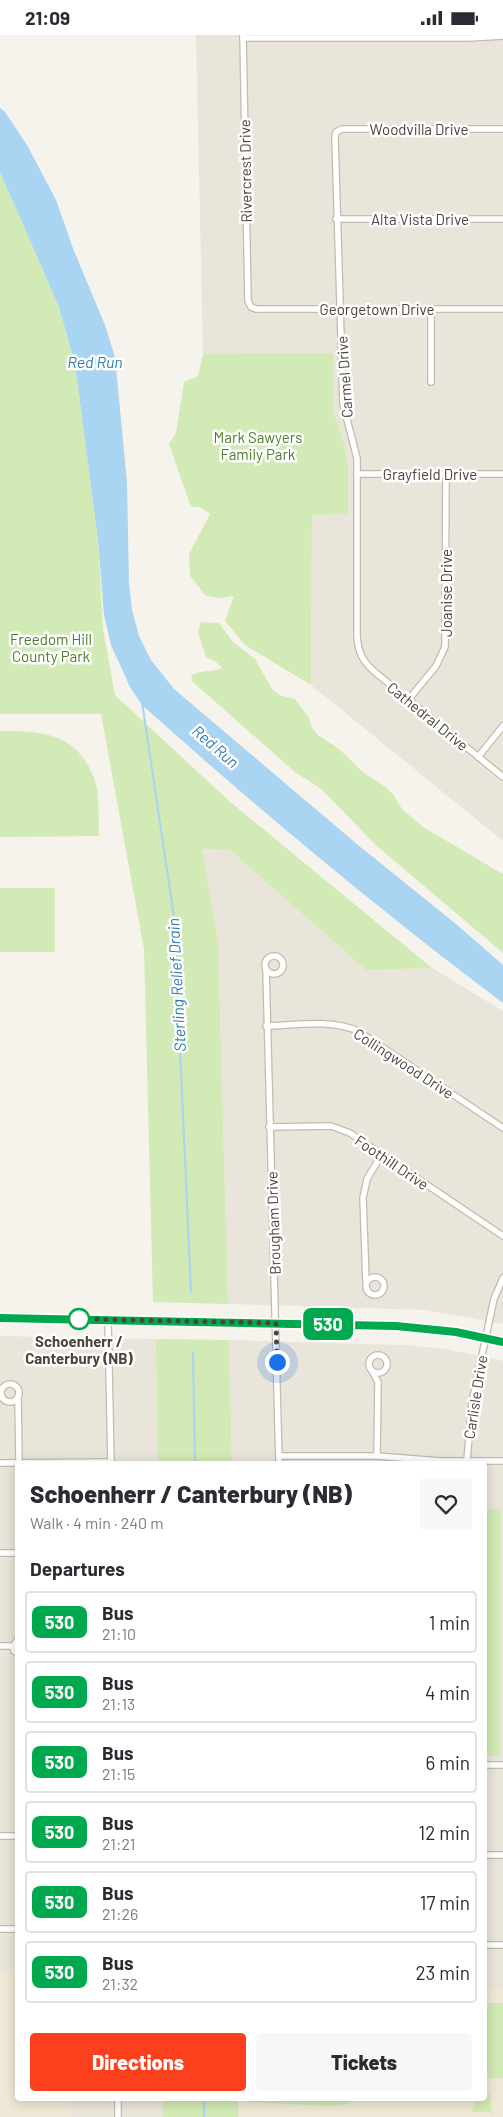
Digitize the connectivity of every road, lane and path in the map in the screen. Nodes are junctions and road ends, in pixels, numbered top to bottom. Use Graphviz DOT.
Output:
graph roads {
  1 [pos="244,36"];
  2 [pos="444,36"];
  3 [pos="503,36"];
  4 [pos="334,37"];
  5 [pos="503,129"];
  6 [pos="336,132"];
  7 [pos="336,219"];
  8 [pos="503,219"];
  9 [pos="251,307"];
  10 [pos="341,308"];
  11 [pos="431,309"];
  12 [pos="503,309"];
  13 [pos="431,382"];
  14 [pos="357,474"];
  15 [pos="446,474"];
  16 [pos="503,474"];
  17 [pos="359,651"];
  18 [pos="409,699"];
  19 [pos="503,726"];
  20 [pos="478,757"];
  21 [pos="503,777"];
  22 [pos="266,969"];
  23 [pos="276,974"];
  24 [pos="267,981"];
  25 [pos="266,1026"];
  26 [pos="269,1127"];
  27 [pos="503,1128"];
  28 [pos="382,1154"];
  29 [pos="503,1236"];
  30 [pos="367,1269"];
  31 [pos="376,1276"];
  32 [pos="503,1278"];
  33 [pos="366,1281"];
  34 [pos="0,1318"];
  35 [pos="108,1320"];
  36 [pos="276,1323"];
  37 [pos="485,1338"];
  38 [pos="503,1342"];
  39 [pos="372,1371"];
  40 [pos="383,1371"];
  41 [pos="378,1382"];
  42 [pos="18,1396"];
  43 [pos="9,1402"];
  44 [pos="18,1408"];
  45 [pos="279,1456"];
  46 [pos="377,1456"];
  47 [pos="19,1461"];
  48 [pos="111,1461"];
  49 [pos="279,1461"];
  50 [pos="467,1461"];
  51 [pos="503,1461"];
  52 [pos="0,1463"];
  53 [pos="15,1463"];
  54 [pos="0,1553"];
  55 [pos="15,1553"];
  56 [pos="15,1642"];
  57 [pos="0,1646"];
  58 [pos="12,1646"];
  59 [pos="15,1650"];
  60 [pos="487,1765"];
  61 [pos="503,1765"];
  62 [pos="0,1836"];
  63 [pos="15,1836"];
  64 [pos="487,1855"];
  65 [pos="503,1855"];
  66 [pos="0,1929"];
  67 [pos="15,1929"];
  68 [pos="487,1945"];
  69 [pos="503,1945"];
  70 [pos="118,2101"];
  71 [pos="118,2117"];
  1 -- 4 [label="street"];
  1 -- 9 [label="street, Rivercrest Drive"];
  2 -- 3 [label="street"];
  2 -- 4 [label="street"];
  5 -- 6 [label="street, Woodvilla Drive"];
  6 -- 7 [label="street, Carmel Drive"];
  7 -- 8 [label="street, Alta Vista Drive"];
  7 -- 10 [label="street, Carmel Drive"];
  9 -- 10 [label="street, Georgetown Drive"];
  10 -- 11 [label="street, Georgetown Drive"];
  10 -- 14 [label="street, Carmel Drive"];
  11 -- 12 [label="street, Georgetown Drive"];
  11 -- 13 [label="street"];
  14 -- 15 [label="street, Grayfield Drive"];
  14 -- 17 [label="street, Carmel Drive"];
  15 -- 16 [label="street, Grayfield Drive"];
  15 -- 18 [label="street, Joanise Drive"];
  17 -- 18 [label="street, Cathedral Drive"];
  18 -- 20 [label="street, Cathedral Drive"];
  19 -- 20 [label="street"];
  20 -- 21 [label="street, Cathedral Drive"];
  22 -- 23 [label="street"];
  22 -- 23 [label="street"];
  22 -- 24 [label="street, Brougham Drive"];
  23 -- 24 [label="street"];
  24 -- 25 [label="street, Brougham Drive"];
  25 -- 26 [label="street, Brougham Drive"];
  25 -- 27 [label="street, Collingwood Drive"];
  26 -- 28 [label="street, Foothill Drive"];
  26 -- 36 [label="street, Brougham Drive"];
  28 -- 29 [label="street, Foothill Drive"];
  28 -- 30 [label="street"];
  30 -- 31 [label="street"];
  30 -- 33 [label="street"];
  31 -- 33 [label="street"];
  31 -- 33 [label="street"];
  32 -- 37 [label="street, Carlisle Drive"];
  34 -- 35 [label="main road"];
  35 -- 36 [label="main road"];
  35 -- 48 [label="street"];
  36 -- 37 [label="main road"];
  36 -- 45 [label="street, Brougham Drive"];
  37 -- 38 [label="main road"];
  37 -- 50 [label="street, Carlisle Drive"];
  39 -- 40 [label="street"];
  39 -- 40 [label="street"];
  39 -- 41 [label="street"];
  40 -- 41 [label="street"];
  41 -- 46 [label="street"];
  42 -- 43 [label="street"];
  42 -- 43 [label="street"];
  42 -- 44 [label="street"];
  43 -- 44 [label="street"];
  44 -- 47 [label="street"];
  45 -- 46 [label="street"];
  45 -- 49 [label="street, Brougham Drive"];
  46 -- 50 [label="street"];
  50 -- 51 [label="street"];
  52 -- 53 [label="street"];
  54 -- 55 [label="street"];
  56 -- 58 [label="street"];
  57 -- 58 [label="street"];
  58 -- 59 [label="street"];
  60 -- 61 [label="street"];
  62 -- 63 [label="street"];
  64 -- 65 [label="street"];
  66 -- 67 [label="street"];
  68 -- 69 [label="street"];
  70 -- 71 [label="street"];
}
